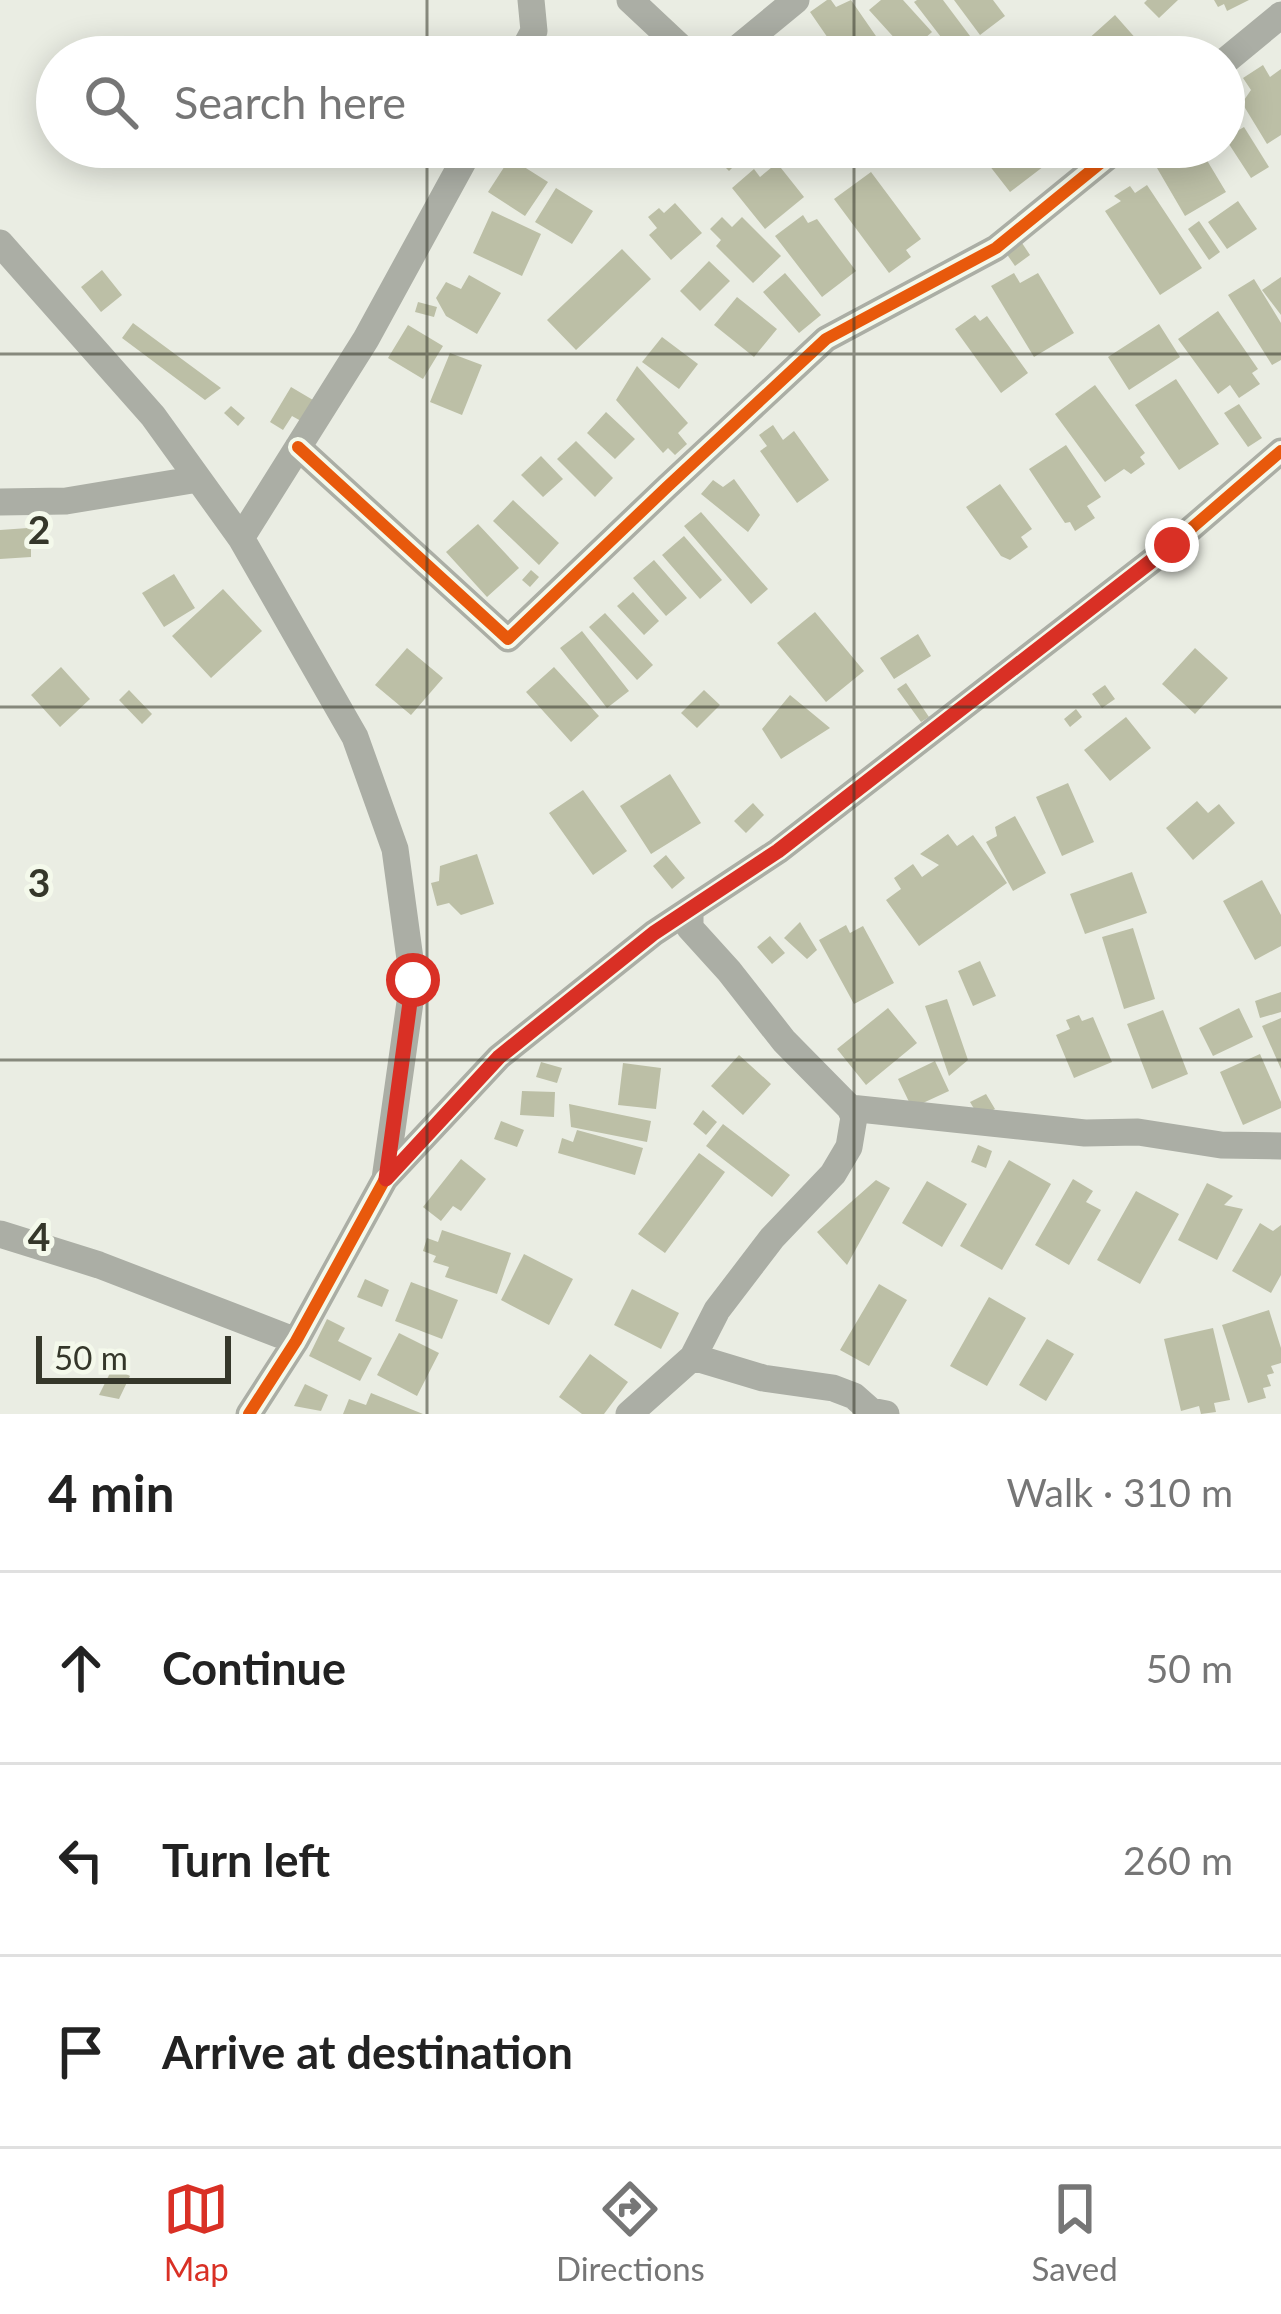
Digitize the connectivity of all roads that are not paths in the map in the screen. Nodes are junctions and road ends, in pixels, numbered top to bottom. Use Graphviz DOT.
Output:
graph roads {
  1 [pos="531,0"];
  2 [pos="552,0"];
  3 [pos="630,0"];
  4 [pos="796,0"];
  5 [pos="1281,15"];
  6 [pos="534,31"];
  7 [pos="531,36"];
  8 [pos="669,36"];
  9 [pos="752,36"];
  10 [pos="1245,45"];
  11 [pos="460,168"];
  12 [pos="1094,168"];
  13 [pos="0,243"];
  14 [pos="298,447"];
  15 [pos="1281,451"];
  16 [pos="198,479"];
  17 [pos="0,502"];
  18 [pos="241,538"];
  19 [pos="690,911"];
  20 [pos="850,1108"];
  21 [pos="1281,1146"];
  22 [pos="386,1179"];
  23 [pos="3,1242"];
  24 [pos="296,1341"];
  25 [pos="693,1357"];
  26 [pos="249,1414"];
  27 [pos="629,1414"];
  28 [pos="886,1414"];
  1 -- 6 [label="street"];
  2 -- 6 [label="street"];
  3 -- 8 [label="street"];
  4 -- 9 [label="street"];
  5 -- 10 [label="street"];
  6 -- 7 [label="street"];
  11 -- 14 [label="street"];
  12 -- 14 [label="street"];
  13 -- 16 [label="street"];
  14 -- 18 [label="street"];
  15 -- 19 [label="street"];
  16 -- 17 [label="street"];
  16 -- 18 [label="street"];
  18 -- 22 [label="street"];
  19 -- 20 [label="street"];
  19 -- 22 [label="street"];
  20 -- 21 [label="street"];
  20 -- 25 [label="street"];
  22 -- 24 [label="street"];
  23 -- 24 [label="street"];
  24 -- 26 [label="street"];
  25 -- 27 [label="street"];
  25 -- 28 [label="street"];
}
